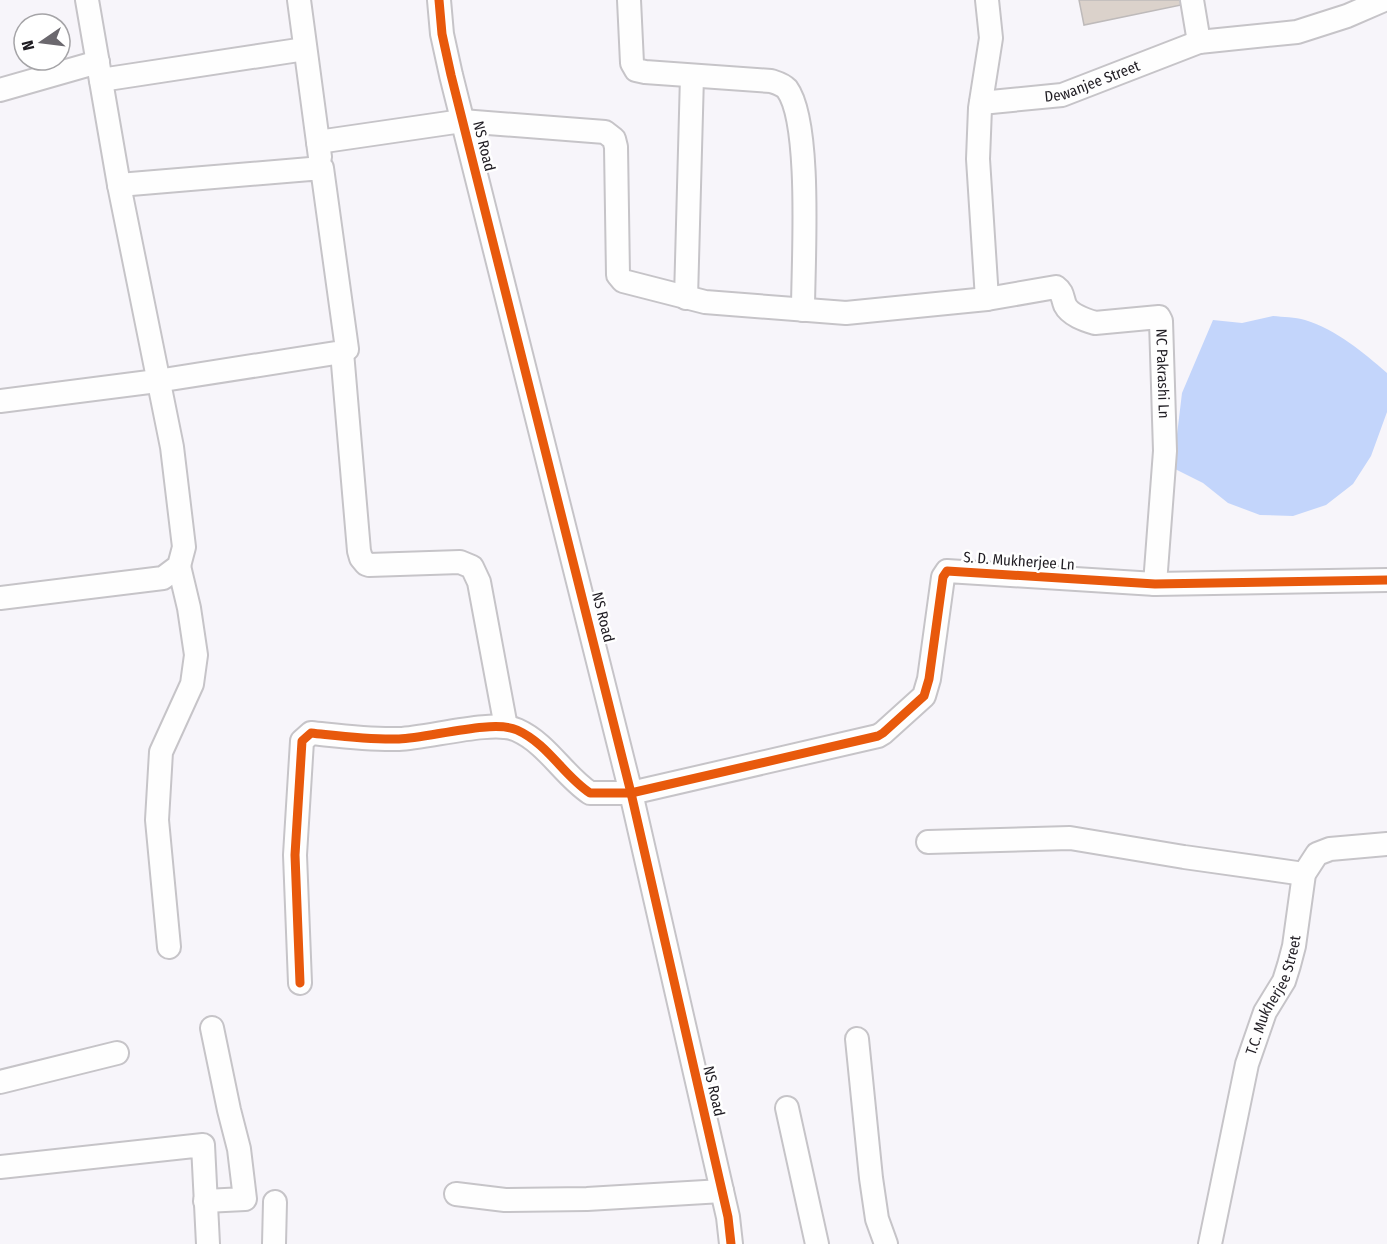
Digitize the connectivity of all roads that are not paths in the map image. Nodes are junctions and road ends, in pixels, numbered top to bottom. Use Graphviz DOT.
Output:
graph roads {
  1 [pos="87,0"];
  2 [pos="298,0"];
  3 [pos="439,0"];
  4 [pos="629,0"];
  5 [pos="987,0"];
  6 [pos="1192,0"];
  7 [pos="1384,0"];
  8 [pos="1199,42"];
  9 [pos="305,49"];
  10 [pos="99,71"];
  11 [pos="692,76"];
  12 [pos="0,90"];
  13 [pos="981,103"];
  14 [pos="462,121"];
  15 [pos="318,142"];
  16 [pos="322,168"];
  17 [pos="119,184"];
  18 [pos="686,298"];
  19 [pos="987,299"];
  20 [pos="803,310"];
  21 [pos="342,352"];
  22 [pos="157,381"];
  23 [pos="0,401"];
  24 [pos="179,566"];
  25 [pos="1387,580"];
  26 [pos="1155,584"];
  27 [pos="0,597"];
  28 [pos="507,727"];
  29 [pos="631,793"];
  30 [pos="928,842"];
  31 [pos="1387,844"];
  32 [pos="1304,874"];
  33 [pos="169,947"];
  34 [pos="300,983"];
  35 [pos="212,1028"];
  36 [pos="857,1039"];
  37 [pos="117,1053"];
  38 [pos="0,1082"];
  39 [pos="787,1108"];
  40 [pos="0,1167"];
  41 [pos="722,1191"];
  42 [pos="456,1194"];
  43 [pos="205,1201"];
  44 [pos="275,1202"];
  45 [pos="1217,1209"];
  46 [pos="208,1244"];
  47 [pos="274,1244"];
  48 [pos="731,1244"];
  49 [pos="817,1244"];
  50 [pos="886,1244"];
  51 [pos="1210,1244"];
  52 [pos="1225,1244"];
  1 -- 10 [label="street"];
  2 -- 9 [label="street"];
  3 -- 14 [label="street, NS Road"];
  4 -- 11 [label="street"];
  5 -- 13 [label="street"];
  6 -- 8 [label="street"];
  7 -- 8 [label="street, Dewanjee Street"];
  8 -- 13 [label="street, Dewanjee Street"];
  9 -- 10 [label="street"];
  9 -- 15 [label="street"];
  10 -- 12 [label="street"];
  10 -- 17 [label="street"];
  11 -- 18 [label="street"];
  11 -- 20 [label="street"];
  13 -- 19 [label="street"];
  14 -- 15 [label="street"];
  14 -- 18 [label="street, NC Pakrashi Ln"];
  14 -- 29 [label="street, NS Road"];
  15 -- 16 [label="street"];
  16 -- 17 [label="street"];
  16 -- 21 [label="street"];
  17 -- 22 [label="street"];
  18 -- 20 [label="street, NC Pakrashi Ln"];
  19 -- 20 [label="street, NC Pakrashi Ln"];
  19 -- 26 [label="street, NC Pakrashi Ln"];
  21 -- 22 [label="street"];
  21 -- 28 [label="street"];
  22 -- 23 [label="street"];
  22 -- 24 [label="street"];
  24 -- 27 [label="street"];
  24 -- 33 [label="street"];
  25 -- 26 [label="street, S. D. Mukherjee Ln"];
  26 -- 29 [label="street, S. D. Mukherjee Ln"];
  28 -- 29 [label="street"];
  28 -- 34 [label="street"];
  29 -- 41 [label="street, NS Road"];
  30 -- 32 [label="street"];
  31 -- 32 [label="street"];
  32 -- 45 [label="street, T.C. Mukherjee Street"];
  35 -- 43 [label="street"];
  36 -- 50 [label="street"];
  37 -- 38 [label="street"];
  39 -- 49 [label="street"];
  40 -- 43 [label="street"];
  41 -- 42 [label="street"];
  41 -- 48 [label="street, NS Road"];
  43 -- 46 [label="street"];
  44 -- 47 [label="street"];
  45 -- 51 [label="street, T.C. Mukherjee Street"];
  45 -- 52 [label="street, T.C. Mukherjee Street"];
}
